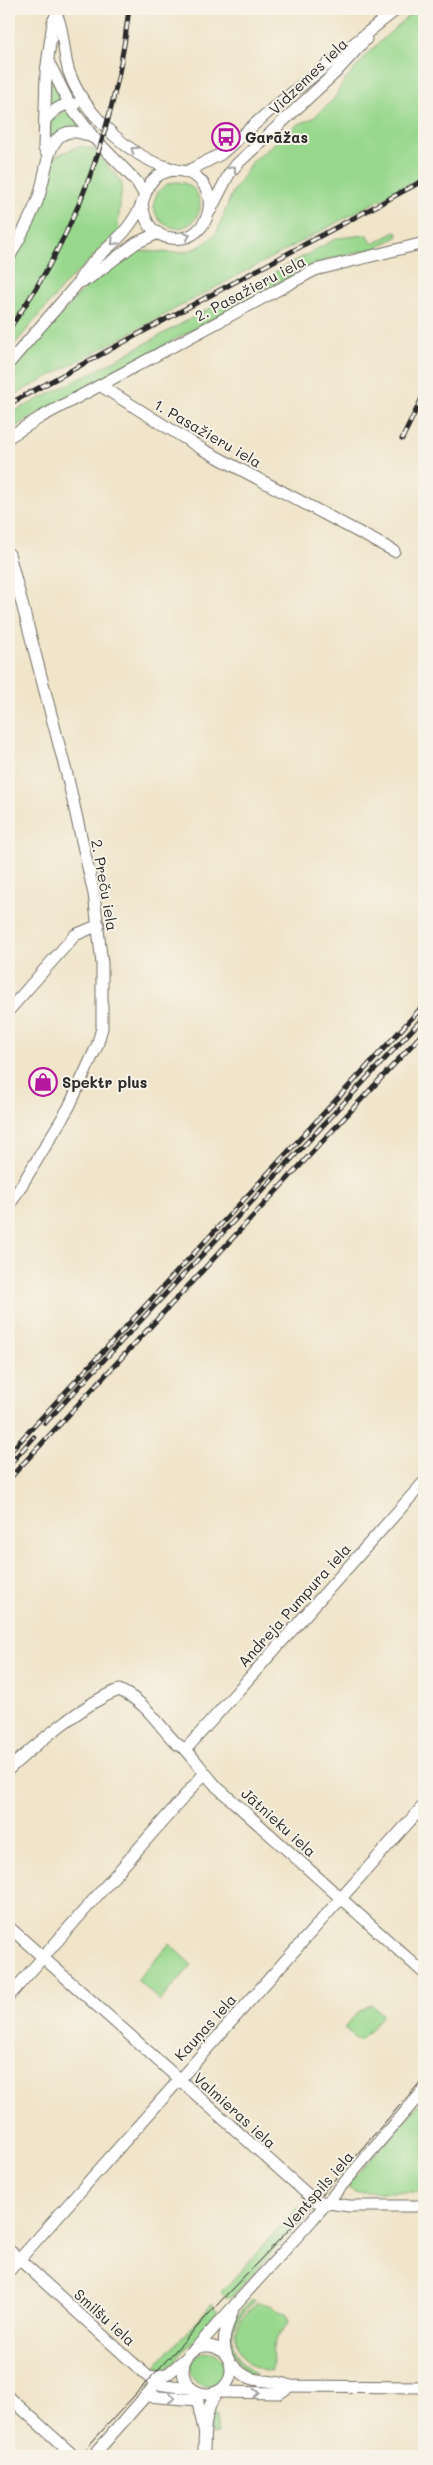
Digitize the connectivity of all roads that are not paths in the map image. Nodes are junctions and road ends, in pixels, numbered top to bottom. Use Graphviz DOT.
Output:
graph roads {
  1 [pos="397,9"];
  2 [pos="58,12"];
  3 [pos="372,31"];
  4 [pos="49,63"];
  5 [pos="68,103"];
  6 [pos="87,107"];
  7 [pos="45,120"];
  8 [pos="94,138"];
  9 [pos="47,154"];
  10 [pos="182,171"];
  11 [pos="143,198"];
  12 [pos="210,212"];
  13 [pos="158,233"];
  14 [pos="424,243"];
  15 [pos="9,258"];
  16 [pos="78,283"];
  17 [pos="9,363"];
  18 [pos="101,386"];
  19 [pos="9,437"];
  20 [pos="394,551"];
  21 [pos="9,554"];
  22 [pos="98,925"];
  23 [pos="9,1010"];
  24 [pos="9,1206"];
  25 [pos="424,1482"];
  26 [pos="186,1749"];
  27 [pos="9,1769"];
  28 [pos="204,1774"];
  29 [pos="424,1805"];
  30 [pos="340,1898"];
  31 [pos="9,1927"];
  32 [pos="43,1958"];
  33 [pos="424,1973"];
  34 [pos="9,1996"];
  35 [pos="179,2079"];
  36 [pos="424,2090"];
  37 [pos="326,2203"];
  38 [pos="424,2206"];
  39 [pos="9,2250"];
  40 [pos="19,2259"];
  41 [pos="9,2270"];
  42 [pos="234,2308"];
  43 [pos="195,2349"];
  44 [pos="186,2358"];
  45 [pos="229,2360"];
  46 [pos="153,2381"];
  47 [pos="290,2386"];
  48 [pos="424,2387"];
  49 [pos="218,2392"];
  50 [pos="194,2393"];
  51 [pos="146,2396"];
  52 [pos="9,2397"];
  53 [pos="204,2430"];
  54 [pos="74,2456"];
  55 [pos="93,2456"];
  56 [pos="204,2456"];
  1 -- 3 [label="street, Vidzemes iela"];
  2 -- 4 [label="street"];
  2 -- 6 [label="street"];
  3 -- 10 [label="street, Vidzemes iela"];
  12 -- 3 [label="street, Vidzemes iela, one-way"];
  4 -- 5 [label="street"];
  4 -- 7 [label="street"];
  5 -- 6 [label="street"];
  5 -- 7 [label="street"];
  5 -- 8 [label="street"];
  10 -- 6 [label="street, one-way"];
  7 -- 9 [label="street"];
  8 -- 9 [label="street"];
  8 -- 11 [label="street"];
  9 -- 15 [label="street"];
  10 -- 11 [label="street, Vidzemes iela"];
  10 -- 12 [label="street"];
  11 -- 13 [label="street"];
  11 -- 16 [label="street, Vidzemes iela, one-way"];
  13 -- 12 [label="street, Vidzemes iela, one-way"];
  13 -- 16 [label="street, Vidzemes iela"];
  14 -- 18 [label="street, 2. Pasažieru iela"];
  16 -- 17 [label="street, Vidzemes iela"];
  18 -- 19 [label="street"];
  18 -- 20 [label="street, 1. Pasažieru iela"];
  21 -- 22 [label="street, 2. Preču iela"];
  22 -- 23 [label="street"];
  22 -- 24 [label="street, 2. Preču iela"];
  25 -- 26 [label="street, Andreja Pumpura iela"];
  26 -- 27 [label="street, Jātnieku iela"];
  26 -- 28 [label="street, Jātnieku iela"];
  28 -- 30 [label="street, Jātnieku iela"];
  28 -- 32 [label="street"];
  29 -- 30 [label="street, Kauņas iela"];
  30 -- 33 [label="street, Jātnieku iela"];
  30 -- 35 [label="street, Kauņas iela"];
  31 -- 32 [label="street, Valmieras iela"];
  32 -- 34 [label="street"];
  32 -- 35 [label="street, Valmieras iela"];
  35 -- 37 [label="street, Valmieras iela"];
  35 -- 40 [label="street, Kauņas iela"];
  36 -- 37 [label="street, Ventspils iela"];
  37 -- 38 [label="street, Valmieras iela"];
  37 -- 42 [label="street, Ventspils iela"];
  39 -- 40 [label="street, Smilšu iela"];
  40 -- 41 [label="street, Kauņas iela"];
  40 -- 46 [label="street, Smilšu iela"];
  42 -- 43 [label="street, Ventspils iela"];
  42 -- 45 [label="street, Ventspils iela"];
  43 -- 44 [label="street"];
  43 -- 45 [label="street"];
  44 -- 46 [label="street"];
  44 -- 50 [label="street"];
  45 -- 47 [label="street"];
  45 -- 49 [label="street"];
  46 -- 50 [label="street"];
  46 -- 51 [label="street"];
  47 -- 48 [label="street"];
  49 -- 47 [label="street, one-way"];
  49 -- 50 [label="street"];
  49 -- 53 [label="street"];
  51 -- 50 [label="street, one-way"];
  50 -- 53 [label="street"];
  51 -- 55 [label="street"];
  52 -- 54 [label="street"];
  53 -- 56 [label="street"];
}
